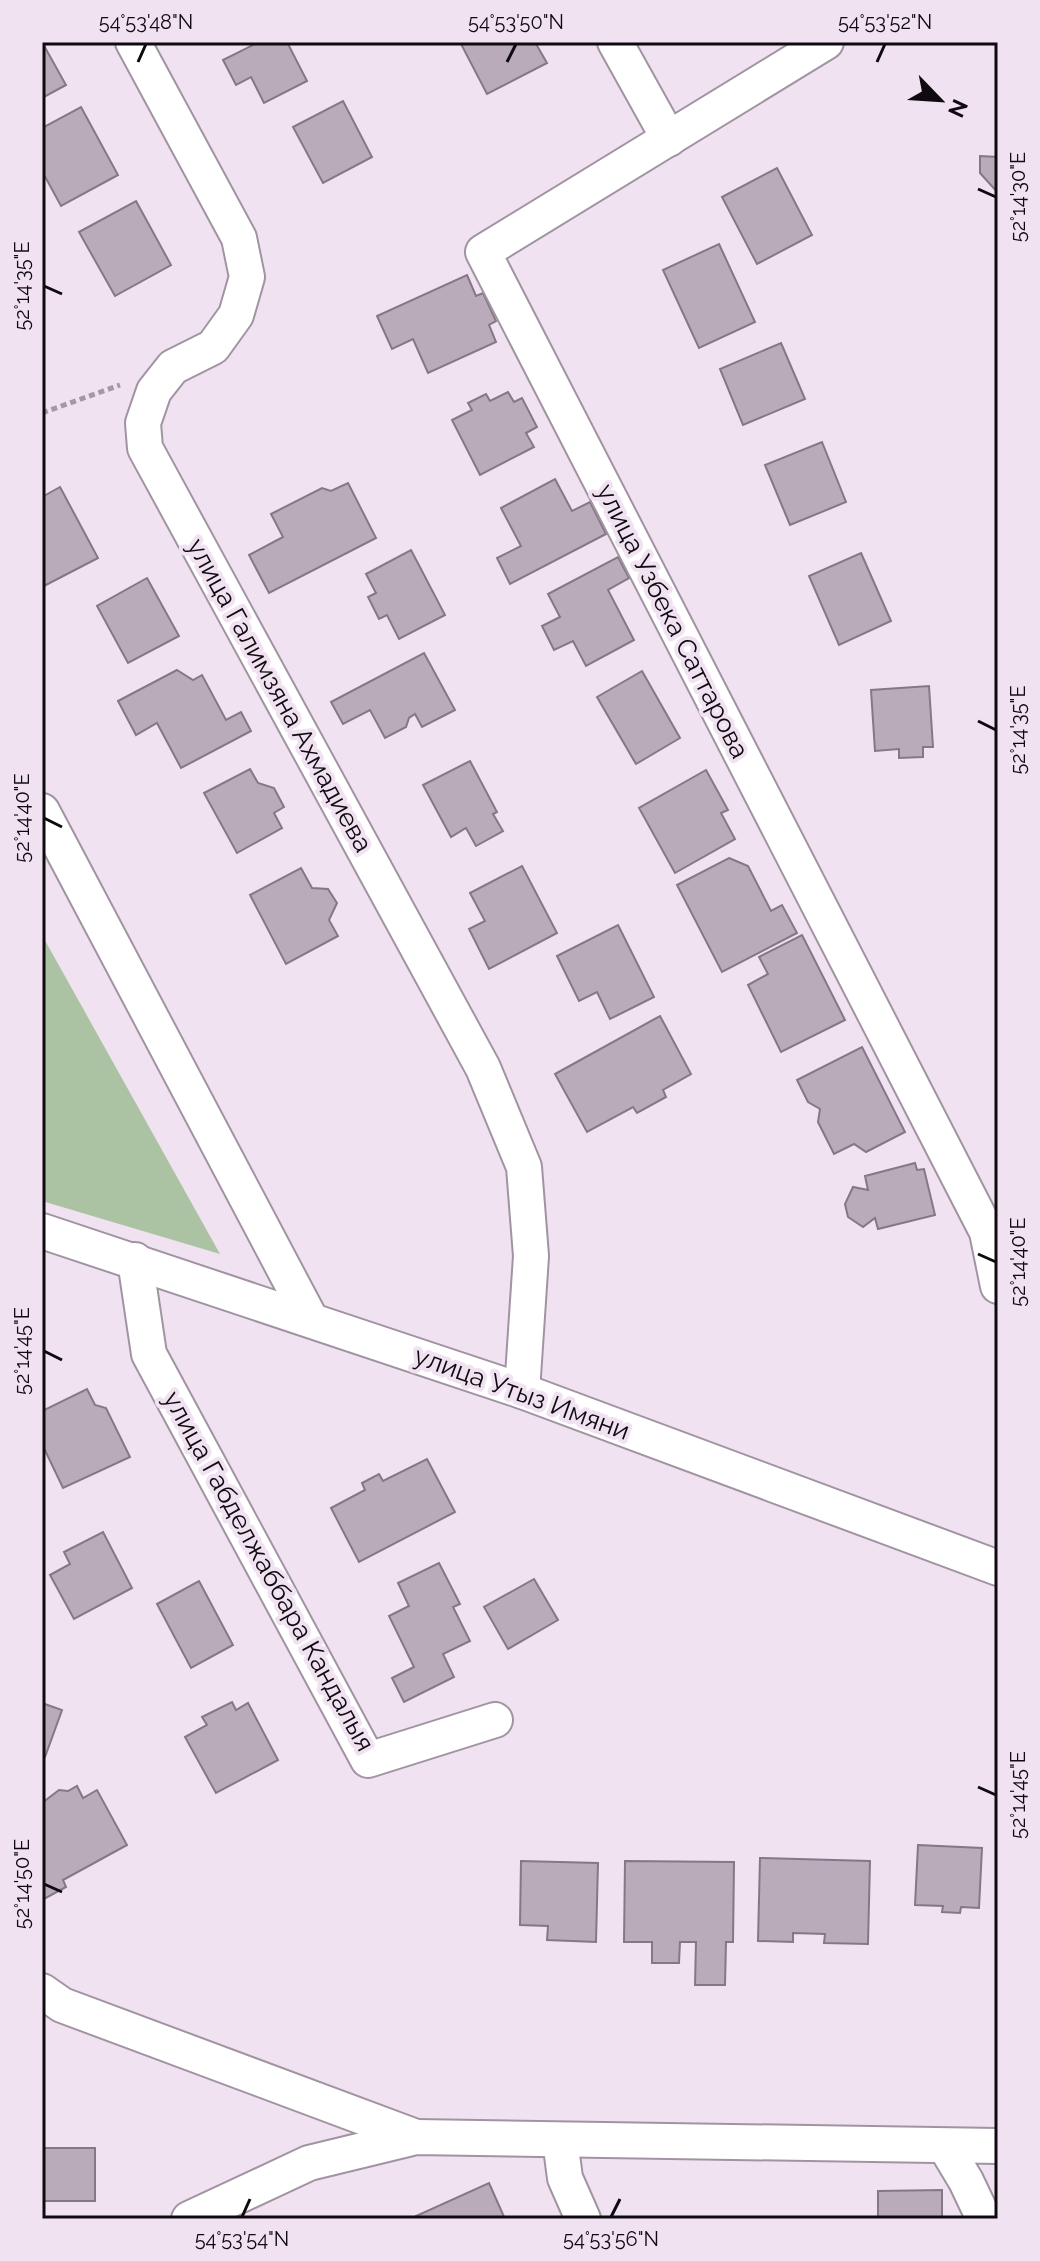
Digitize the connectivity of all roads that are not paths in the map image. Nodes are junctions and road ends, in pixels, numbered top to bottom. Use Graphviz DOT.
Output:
graph roads {
  1 [pos="133,42"];
  2 [pos="615,42"];
  3 [pos="826,42"];
  4 [pos="669,139"];
  5 [pos="42,811"];
  6 [pos="42,1231"];
  7 [pos="135,1260"];
  8 [pos="998,1286"];
  9 [pos="311,1320"];
  10 [pos="522,1391"];
  11 [pos="998,1568"];
  12 [pos="495,1720"];
  13 [pos="42,1991"];
  14 [pos="416,2137"];
  15 [pos="560,2140"];
  16 [pos="945,2146"];
  17 [pos="998,2146"];
  18 [pos="189,2219"];
  19 [pos="583,2219"];
  20 [pos="984,2219"];
  1 -- 10 [label="street, улица Галимзяна Ахмадиева"];
  2 -- 4 [label="street"];
  3 -- 4 [label="street"];
  4 -- 8 [label="street, улица Узбека Саттарова"];
  5 -- 9 [label="street"];
  6 -- 7 [label="street, улица Утыз Имяни"];
  7 -- 9 [label="street, улица Утыз Имяни"];
  7 -- 12 [label="street, улица Габделжаббара Кандалыя"];
  9 -- 10 [label="street, улица Утыз Имяни"];
  10 -- 11 [label="street, улица Утыз Имяни"];
  13 -- 14 [label="street"];
  14 -- 15 [label="street"];
  14 -- 18 [label="street"];
  15 -- 16 [label="street"];
  15 -- 19 [label="street"];
  16 -- 17 [label="street"];
  16 -- 20 [label="street"];
}
